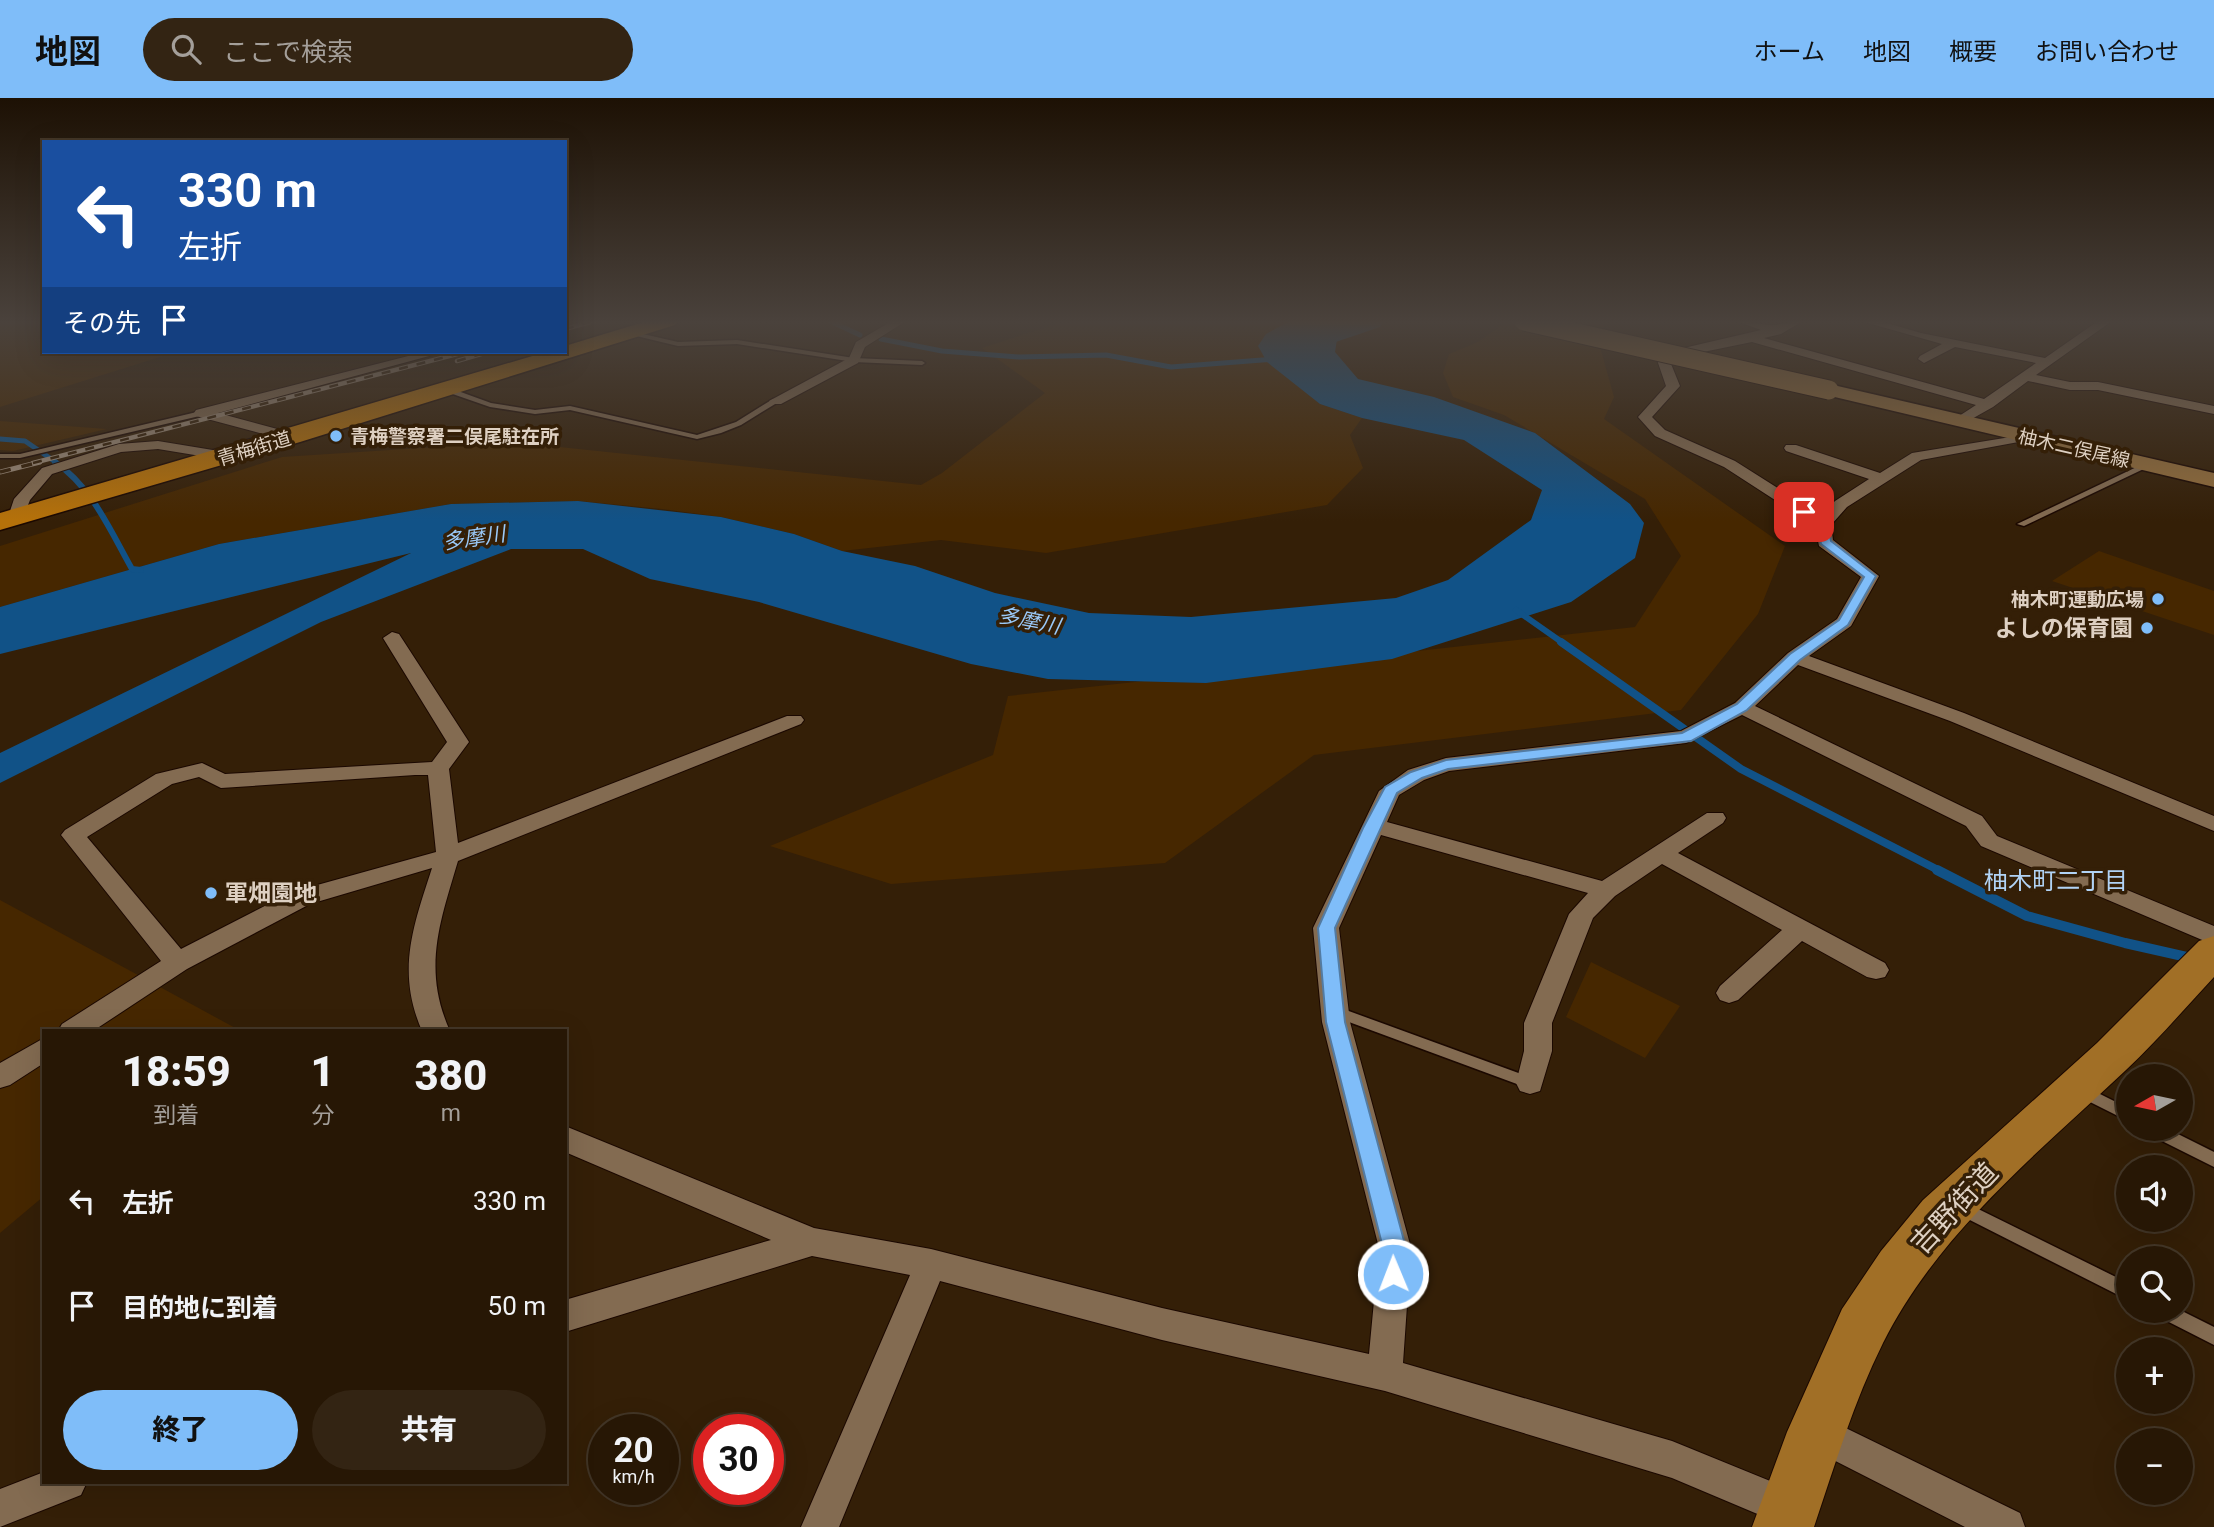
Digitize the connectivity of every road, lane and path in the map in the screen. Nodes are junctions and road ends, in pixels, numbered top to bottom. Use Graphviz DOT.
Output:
graph roads {
  1 [pos="299,388"];
  2 [pos="451,388"];
  3 [pos="801,388"];
  4 [pos="1672,388"];
  5 [pos="1819,388"];
  6 [pos="1930,388"];
  7 [pos="2012,388"];
  8 [pos="2106,388"];
  9 [pos="447,389"];
  10 [pos="776,401"];
  11 [pos="1989,404"];
  12 [pos="2214,410"];
  13 [pos="201,413"];
  14 [pos="1961,421"];
  15 [pos="291,437"];
  16 [pos="2024,437"];
  17 [pos="1791,448"];
  18 [pos="0,456"];
  19 [pos="225,456"];
  20 [pos="2148,465"];
  21 [pos="47,471"];
  22 [pos="1883,479"];
  23 [pos="2214,480"];
  24 [pos="16,517"];
  25 [pos="1823,524"];
  26 [pos="2021,524"];
  27 [pos="392,638"];
  28 [pos="1795,657"];
  29 [pos="1742,707"];
  30 [pos="794,720"];
  31 [pos="438,769"];
  32 [pos="1715,818"];
  33 [pos="2214,824"];
  34 [pos="1373,825"];
  35 [pos="1661,854"];
  36 [pos="448,856"];
  37 [pos="1606,890"];
  38 [pos="1799,929"];
  39 [pos="2211,953"];
  40 [pos="178,962"];
  41 [pos="1876,970"];
  42 [pos="1729,993"];
  43 [pos="1335,1010"];
  44 [pos="75,1029"];
  45 [pos="435,1029"];
  46 [pos="42,1050"];
  47 [pos="0,1077"];
  48 [pos="1530,1083"];
  49 [pos="2076,1088"];
  50 [pos="2116,1109"];
  51 [pos="567,1139"];
  52 [pos="2177,1141"];
  53 [pos="2214,1160"];
  54 [pos="1954,1203"];
  55 [pos="811,1242"];
  56 [pos="931,1264"];
  57 [pos="2116,1286"];
  58 [pos="567,1315"];
  59 [pos="2189,1323"];
  60 [pos="2214,1336"];
  61 [pos="1385,1374"];
  62 [pos="1817,1432"];
  63 [pos="63,1484"];
  64 [pos="0,1508"];
  65 [pos="1786,1518"];
  66 [pos="820,1527"];
  67 [pos="2006,1527"];
  1 -- 13 [label="street"];
  2 -- 9 [label="highway, 青梅街道"];
  3 -- 10 [label="street"];
  4 -- 25 [label="street"];
  5 -- 14 [label="main road, 柚木二俣尾線, bridge"];
  6 -- 11 [label="street"];
  7 -- 11 [label="street"];
  8 -- 12 [label="street"];
  9 -- 10 [label="lane"];
  9 -- 15 [label="highway, 青梅街道"];
  11 -- 14 [label="street"];
  13 -- 15 [label="street"];
  13 -- 18 [label="lane"];
  14 -- 16 [label="main road, 柚木二俣尾線"];
  15 -- 19 [label="highway, 青梅街道"];
  16 -- 20 [label="main road, 柚木二俣尾線"];
  16 -- 22 [label="street"];
  17 -- 22 [label="street"];
  19 -- 21 [label="street"];
  19 -- 24 [label="highway, 青梅街道"];
  20 -- 23 [label="main road, 柚木二俣尾線"];
  20 -- 26 [label="lane"];
  21 -- 24 [label="street"];
  22 -- 25 [label="street"];
  25 -- 28 [label="street"];
  27 -- 31 [label="street"];
  28 -- 29 [label="street"];
  28 -- 33 [label="street"];
  29 -- 34 [label="street"];
  29 -- 39 [label="street"];
  30 -- 36 [label="street"];
  31 -- 36 [label="street"];
  31 -- 40 [label="street"];
  32 -- 35 [label="street"];
  34 -- 37 [label="street"];
  34 -- 43 [label="street"];
  35 -- 37 [label="street"];
  35 -- 38 [label="street"];
  36 -- 40 [label="street"];
  36 -- 45 [label="street"];
  37 -- 48 [label="street"];
  38 -- 41 [label="street"];
  38 -- 42 [label="street"];
  39 -- 49 [label="main road, 吉野街道"];
  40 -- 44 [label="street"];
  43 -- 48 [label="lane"];
  43 -- 61 [label="street"];
  46 -- 47 [label="street"];
  49 -- 50 [label="lane"];
  49 -- 54 [label="main road, 吉野街道"];
  51 -- 55 [label="street"];
  52 -- 53 [label="lane"];
  54 -- 57 [label="lane"];
  54 -- 62 [label="main road, 吉野街道"];
  55 -- 56 [label="street"];
  55 -- 58 [label="street"];
  56 -- 61 [label="street"];
  56 -- 66 [label="street"];
  59 -- 60 [label="lane"];
  61 -- 65 [label="street"];
  62 -- 65 [label="main road, 吉野街道"];
  62 -- 67 [label="street"];
  63 -- 64 [label="street"];
}
